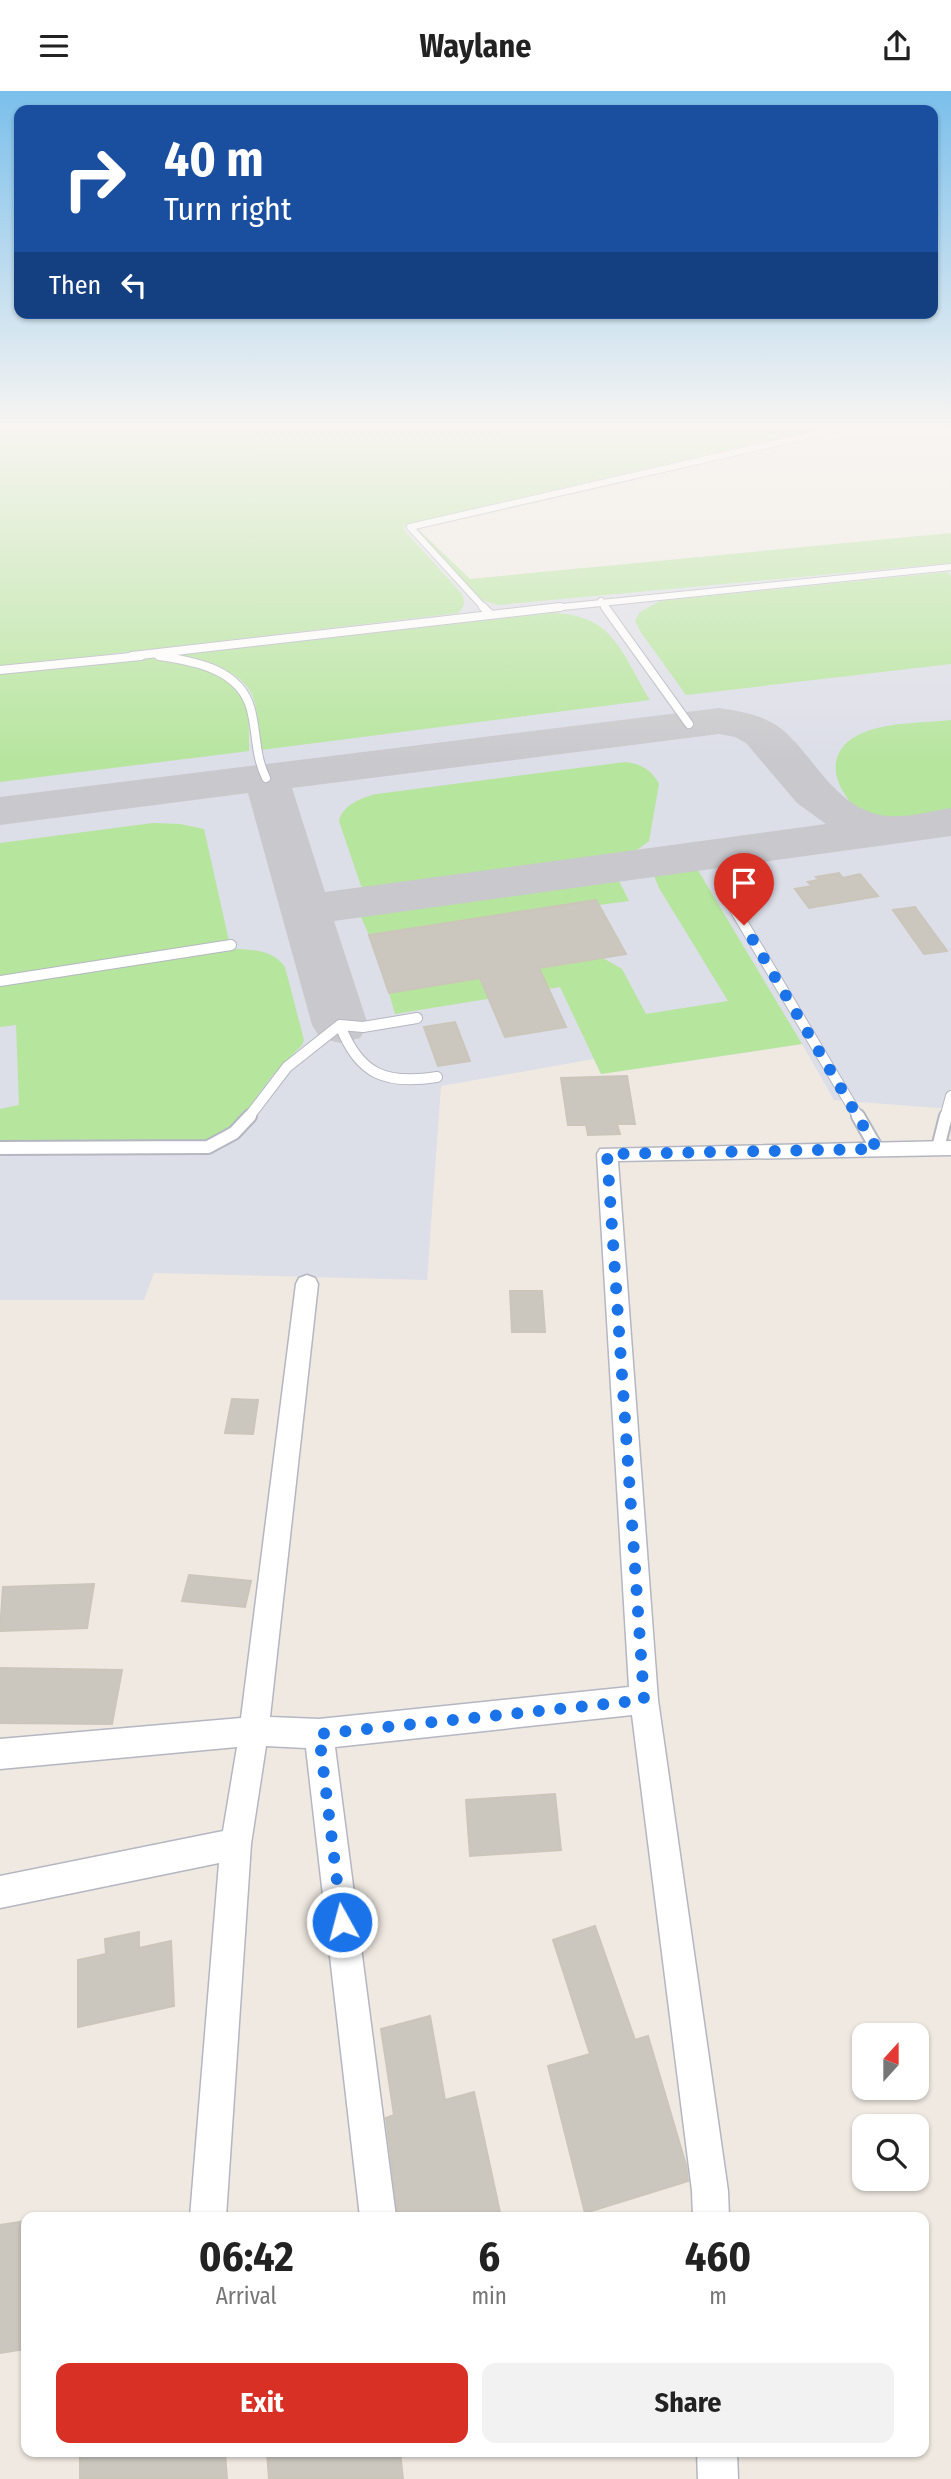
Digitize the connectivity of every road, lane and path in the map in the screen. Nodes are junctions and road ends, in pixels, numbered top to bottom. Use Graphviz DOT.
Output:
graph roads {
  1 [pos="421,539"];
  2 [pos="951,567"];
  3 [pos="601,601"];
  4 [pos="490,614"];
  5 [pos="132,656"];
  6 [pos="0,670"];
  7 [pos="689,724"];
  8 [pos="266,778"];
  9 [pos="731,903"];
  10 [pos="231,945"];
  11 [pos="0,981"];
  12 [pos="417,1018"];
  13 [pos="340,1025"];
  14 [pos="437,1077"];
  15 [pos="951,1096"];
  16 [pos="944,1148"];
  17 [pos="0,1149"];
  18 [pos="877,1149"];
  19 [pos="307,1284"];
  20 [pos="644,1700"];
  21 [pos="254,1731"];
  22 [pos="319,1734"];
  23 [pos="0,1754"];
  24 [pos="236,1844"];
  25 [pos="0,1892"];
  26 [pos="208,2212"];
  27 [pos="377,2212"];
  28 [pos="711,2212"];
  29 [pos="717,2457"];
  30 [pos="718,2479"];
  1 -- 4 [label="lane"];
  2 -- 3 [label="lane"];
  3 -- 4 [label="lane"];
  3 -- 7 [label="lane"];
  4 -- 5 [label="lane"];
  5 -- 6 [label="lane"];
  5 -- 8 [label="lane"];
  9 -- 18 [label="lane"];
  10 -- 11 [label="lane"];
  12 -- 13 [label="lane"];
  13 -- 14 [label="lane"];
  13 -- 17 [label="lane"];
  15 -- 16 [label="lane"];
  16 -- 18 [label="street"];
  18 -- 20 [label="street"];
  19 -- 21 [label="street"];
  20 -- 22 [label="street"];
  20 -- 28 [label="street"];
  21 -- 22 [label="street"];
  21 -- 23 [label="street"];
  21 -- 24 [label="street"];
  22 -- 27 [label="street"];
  24 -- 25 [label="street"];
  24 -- 26 [label="street"];
  29 -- 30 [label="street"];
}
